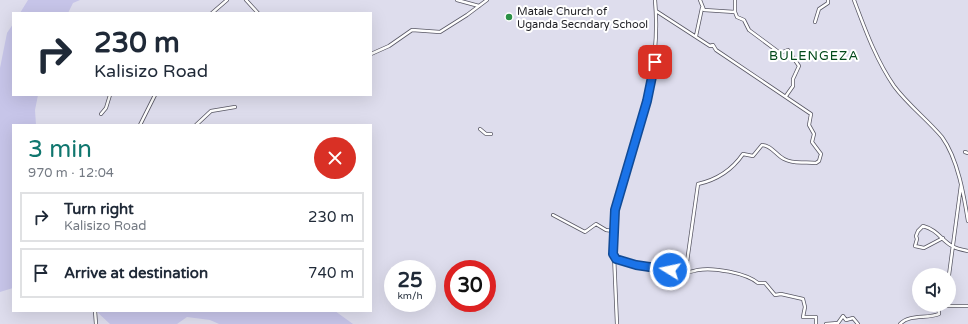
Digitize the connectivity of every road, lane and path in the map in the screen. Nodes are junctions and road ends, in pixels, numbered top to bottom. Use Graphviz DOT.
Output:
graph roads {
  1 [pos="227,0"];
  2 [pos="246,0"];
  3 [pos="457,0"];
  4 [pos="487,0"];
  5 [pos="655,0"];
  6 [pos="700,0"];
  7 [pos="735,0"];
  8 [pos="828,0"];
  9 [pos="854,0"];
  10 [pos="479,6"];
  11 [pos="702,8"];
  12 [pos="656,11"];
  13 [pos="213,12"];
  14 [pos="257,12"];
  15 [pos="735,12"];
  16 [pos="815,22"];
  17 [pos="696,36"];
  18 [pos="372,54"];
  19 [pos="110,96"];
  20 [pos="154,96"];
  21 [pos="786,96"];
  22 [pos="235,107"];
  23 [pos="101,114"];
  24 [pos="140,124"];
  25 [pos="197,124"];
  26 [pos="480,129"];
  27 [pos="491,134"];
  28 [pos="961,184"];
  29 [pos="553,215"];
  30 [pos="968,221"];
  31 [pos="613,231"];
  32 [pos="943,238"];
  33 [pos="952,246"];
  34 [pos="968,251"];
  35 [pos="613,254"];
  36 [pos="949,268"];
  37 [pos="682,272"];
  38 [pos="956,305"];
  39 [pos="968,306"];
  40 [pos="95,312"];
  41 [pos="939,312"];
  42 [pos="96,324"];
  43 [pos="617,324"];
  44 [pos="816,324"];
  45 [pos="826,324"];
  46 [pos="858,324"];
  47 [pos="900,324"];
  1 -- 13 [label="street"];
  2 -- 14 [label="street"];
  3 -- 10 [label="street"];
  4 -- 10 [label="street"];
  5 -- 12 [label="street"];
  6 -- 11 [label="street"];
  7 -- 15 [label="street"];
  8 -- 16 [label="street"];
  9 -- 28 [label="street"];
  10 -- 18 [label="street"];
  11 -- 15 [label="street"];
  11 -- 17 [label="street"];
  12 -- 17 [label="street"];
  12 -- 31 [label="street"];
  15 -- 21 [label="street"];
  17 -- 21 [label="street"];
  19 -- 23 [label="street"];
  20 -- 24 [label="street"];
  21 -- 37 [label="street"];
  22 -- 25 [label="street"];
  26 -- 27 [label="street"];
  28 -- 30 [label="street"];
  28 -- 33 [label="street"];
  29 -- 31 [label="street"];
  31 -- 35 [label="street"];
  32 -- 32 [label="street"];
  32 -- 33 [label="street"];
  33 -- 34 [label="street"];
  33 -- 36 [label="street"];
  35 -- 37 [label="street"];
  35 -- 43 [label="street"];
  37 -- 44 [label="street"];
  38 -- 39 [label="street"];
  40 -- 42 [label="street"];
  41 -- 47 [label="street"];
  45 -- 46 [label="street"];
}
